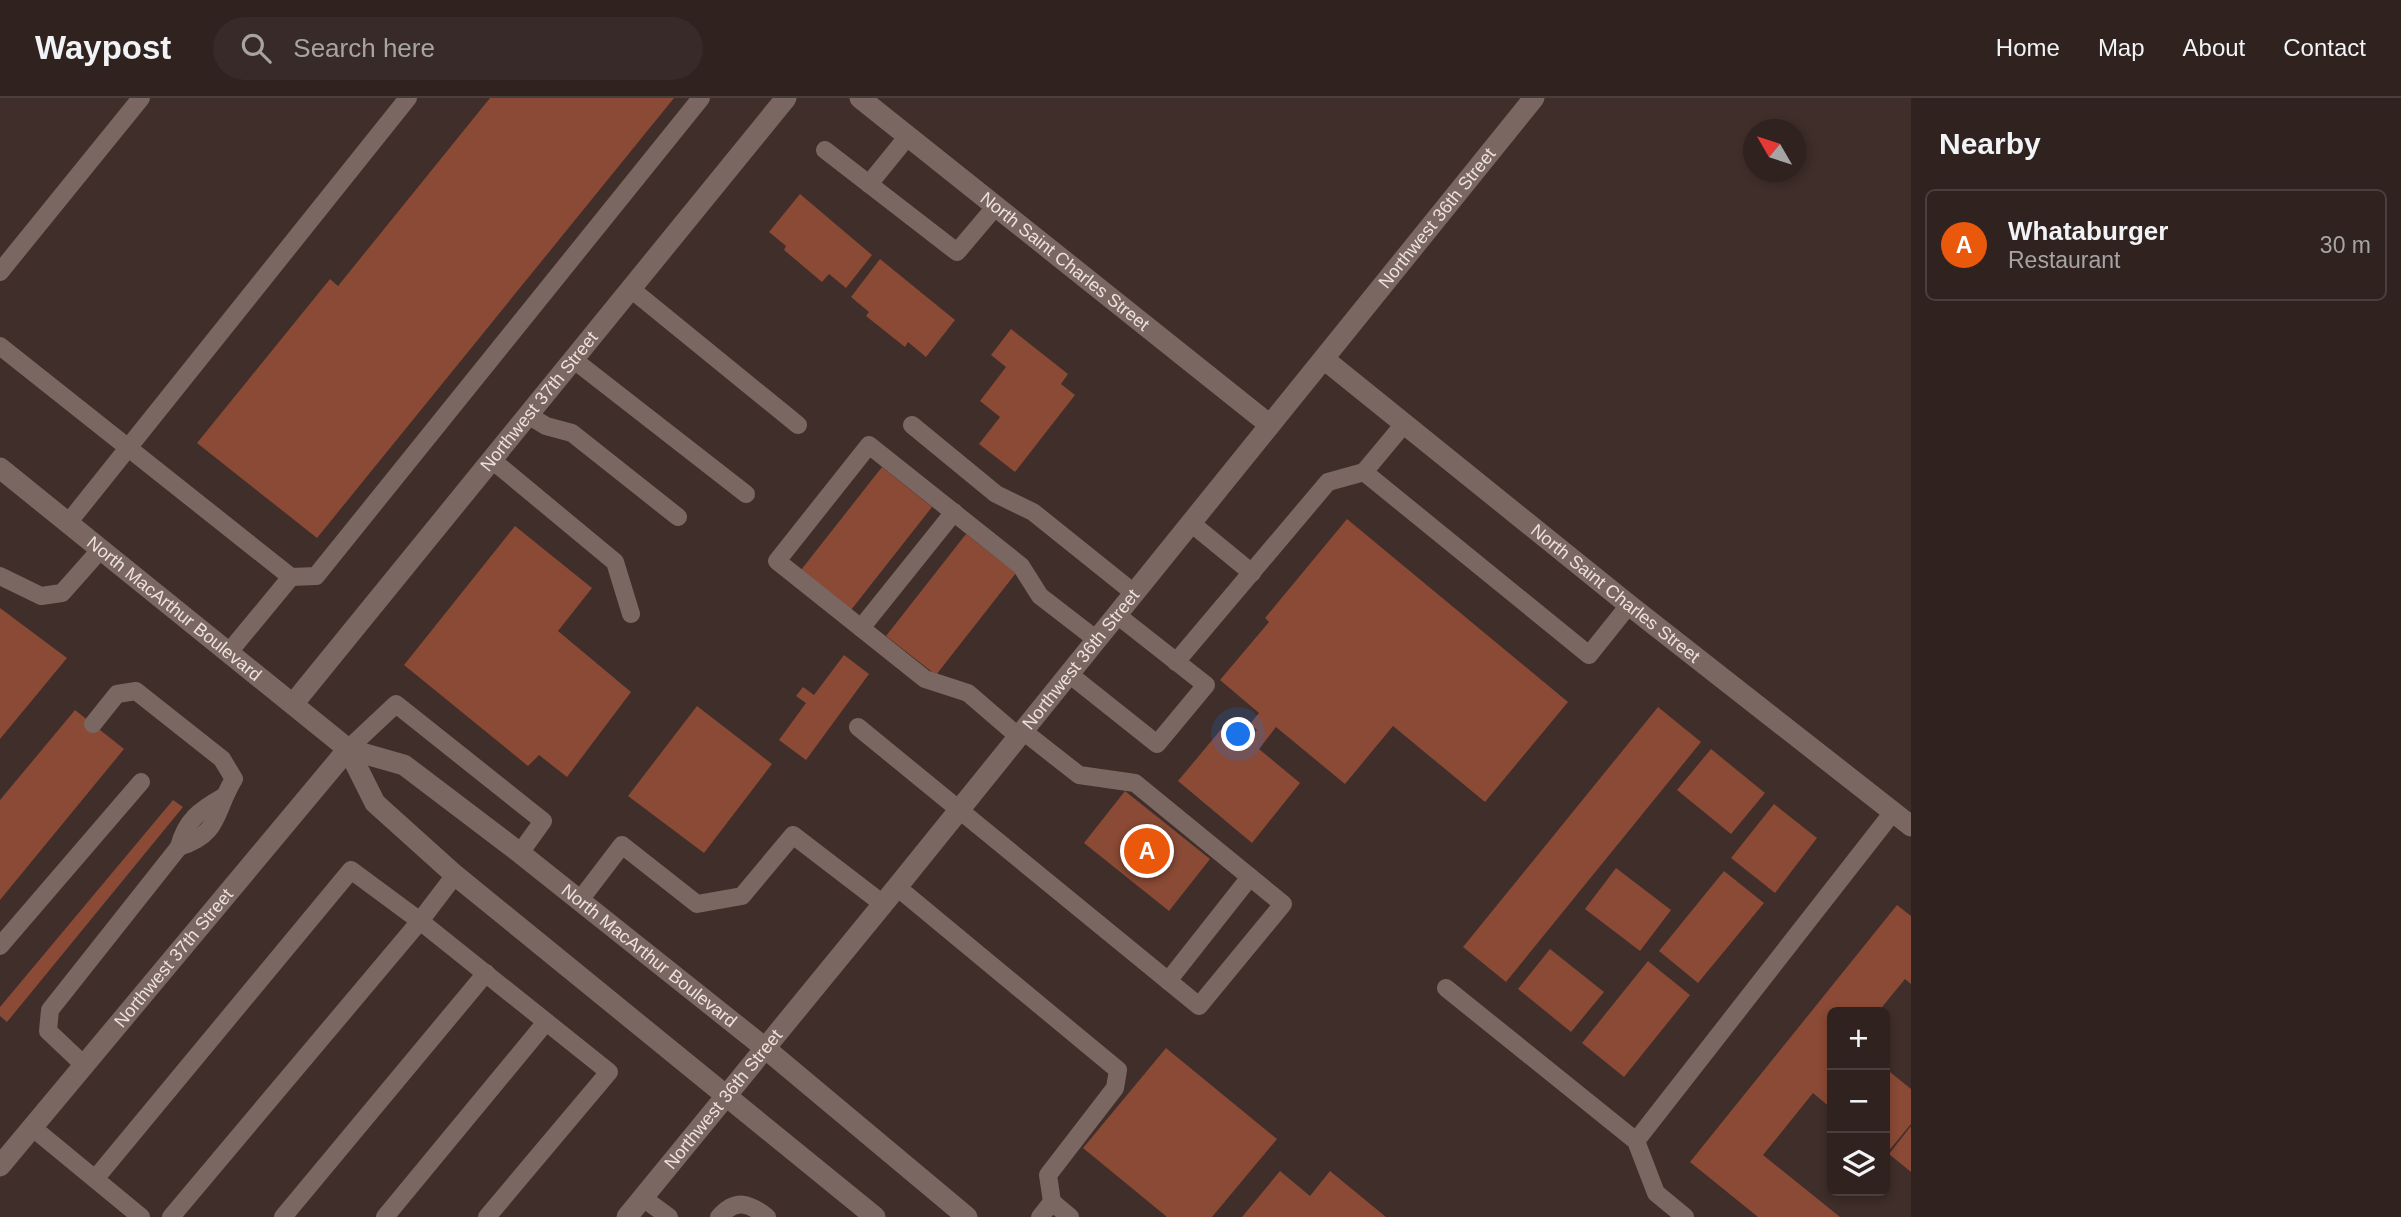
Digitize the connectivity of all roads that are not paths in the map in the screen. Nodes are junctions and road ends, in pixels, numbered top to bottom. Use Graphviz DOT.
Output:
graph roads {
  1 [pos="141,98"];
  2 [pos="408,98"];
  3 [pos="701,98"];
  4 [pos="786,98"];
  5 [pos="860,98"];
  6 [pos="1534,98"];
  7 [pos="908,136"];
  8 [pos="825,150"];
  9 [pos="869,184"];
  10 [pos="996,206"];
  11 [pos="0,272"];
  12 [pos="631,289"];
  13 [pos="0,346"];
  14 [pos="1324,359"];
  15 [pos="574,360"];
  16 [pos="528,415"];
  17 [pos="1404,424"];
  18 [pos="798,425"];
  19 [pos="912,425"];
  20 [pos="1270,425"];
  21 [pos="128,449"];
  22 [pos="492,460"];
  23 [pos="0,468"];
  24 [pos="1364,472"];
  25 [pos="746,494"];
  26 [pos="954,512"];
  27 [pos="678,517"];
  28 [pos="68,523"];
  29 [pos="1191,523"];
  30 [pos="101,549"];
  31 [pos="1252,573"];
  32 [pos="0,576"];
  33 [pos="291,578"];
  34 [pos="1134,593"];
  35 [pos="1629,606"];
  36 [pos="631,614"];
  37 [pos="1116,615"];
  38 [pos="862,628"];
  39 [pos="1097,640"];
  40 [pos="229,652"];
  41 [pos="1176,662"];
  42 [pos="1069,674"];
  43 [pos="293,704"];
  44 [pos="93,724"];
  45 [pos="858,727"];
  46 [pos="1021,734"];
  47 [pos="348,749"];
  48 [pos="141,782"];
  49 [pos="959,810"];
  50 [pos="1893,812"];
  51 [pos="1911,826"];
  52 [pos="520,853"];
  53 [pos="455,875"];
  54 [pos="1250,877"];
  55 [pos="897,887"];
  56 [pos="580,900"];
  57 [pos="883,904"];
  58 [pos="420,921"];
  59 [pos="0,946"];
  60 [pos="486,973"];
  61 [pos="1168,981"];
  62 [pos="1446,988"];
  63 [pos="546,1021"];
  64 [pos="765,1048"];
  65 [pos="85,1066"];
  66 [pos="725,1097"];
  67 [pos="33,1128"];
  68 [pos="1636,1141"];
  69 [pos="3,1157"];
  70 [pos="95,1179"];
  71 [pos="643,1198"];
  72 [pos="1052,1202"];
  73 [pos="141,1217"];
  74 [pos="171,1217"];
  75 [pos="283,1217"];
  76 [pos="385,1217"];
  77 [pos="487,1217"];
  78 [pos="627,1217"];
  79 [pos="669,1217"];
  80 [pos="719,1217"];
  81 [pos="767,1217"];
  82 [pos="875,1217"];
  83 [pos="967,1217"];
  84 [pos="1040,1217"];
  85 [pos="1070,1217"];
  86 [pos="1685,1217"];
  1 -- 11 [label="lane"];
  2 -- 21 [label="lane"];
  3 -- 33 [label="lane"];
  4 -- 12 [label="main road, Northwest 37th Street"];
  5 -- 7 [label="main road, North Saint Charles Street"];
  6 -- 14 [label="main road, Northwest 36th Street"];
  7 -- 9 [label="lane"];
  7 -- 10 [label="main road, North Saint Charles Street"];
  8 -- 9 [label="lane"];
  9 -- 10 [label="lane"];
  10 -- 20 [label="main road, North Saint Charles Street"];
  12 -- 15 [label="main road, Northwest 37th Street"];
  12 -- 18 [label="lane"];
  13 -- 21 [label="lane"];
  14 -- 17 [label="main road, North Saint Charles Street"];
  14 -- 20 [label="main road, Northwest 36th Street"];
  15 -- 16 [label="main road, Northwest 37th Street"];
  15 -- 25 [label="lane"];
  16 -- 22 [label="main road, Northwest 37th Street"];
  16 -- 27 [label="lane"];
  17 -- 24 [label="lane"];
  17 -- 35 [label="main road, North Saint Charles Street"];
  19 -- 34 [label="lane"];
  20 -- 29 [label="main road, Northwest 36th Street"];
  21 -- 28 [label="lane"];
  21 -- 33 [label="lane"];
  22 -- 36 [label="lane"];
  22 -- 43 [label="main road, Northwest 37th Street"];
  23 -- 28 [label="main road, North MacArthur Boulevard"];
  24 -- 31 [label="lane"];
  24 -- 35 [label="lane"];
  26 -- 38 [label="lane"];
  26 -- 38 [label="lane"];
  26 -- 39 [label="lane"];
  28 -- 30 [label="main road, North MacArthur Boulevard"];
  29 -- 31 [label="lane"];
  29 -- 34 [label="main road, Northwest 36th Street"];
  30 -- 32 [label="lane"];
  30 -- 40 [label="main road, North MacArthur Boulevard"];
  31 -- 41 [label="lane"];
  33 -- 40 [label="lane"];
  34 -- 37 [label="main road, Northwest 36th Street"];
  35 -- 50 [label="main road, North Saint Charles Street"];
  37 -- 39 [label="main road, Northwest 36th Street"];
  37 -- 41 [label="lane"];
  38 -- 46 [label="lane"];
  39 -- 42 [label="main road, Northwest 36th Street"];
  40 -- 43 [label="main road, North MacArthur Boulevard"];
  41 -- 42 [label="lane"];
  42 -- 46 [label="main road, Northwest 36th Street"];
  43 -- 47 [label="main road, North MacArthur Boulevard"];
  44 -- 65 [label="lane"];
  45 -- 49 [label="lane"];
  46 -- 49 [label="main road, Northwest 36th Street"];
  46 -- 54 [label="lane"];
  47 -- 52 [label="main road, North MacArthur Boulevard"];
  47 -- 52 [label="lane"];
  47 -- 53 [label="main road, North MacArthur Boulevard"];
  47 -- 65 [label="main road, Northwest 37th Street"];
  48 -- 59 [label="lane"];
  49 -- 55 [label="main road, Northwest 36th Street"];
  49 -- 61 [label="lane"];
  50 -- 51 [label="main road, North Saint Charles Street"];
  50 -- 68 [label="lane"];
  52 -- 56 [label="main road, North MacArthur Boulevard"];
  53 -- 58 [label="lane"];
  53 -- 66 [label="main road, North MacArthur Boulevard"];
  54 -- 61 [label="lane"];
  54 -- 61 [label="lane"];
  55 -- 57 [label="main road, Northwest 36th Street"];
  55 -- 72 [label="lane"];
  56 -- 57 [label="lane"];
  56 -- 64 [label="main road, North MacArthur Boulevard"];
  57 -- 64 [label="main road, Northwest 36th Street"];
  58 -- 60 [label="lane"];
  58 -- 70 [label="lane"];
  58 -- 74 [label="lane"];
  60 -- 63 [label="lane"];
  60 -- 75 [label="lane"];
  62 -- 68 [label="lane"];
  63 -- 76 [label="lane"];
  63 -- 77 [label="lane"];
  64 -- 66 [label="main road, Northwest 36th Street"];
  64 -- 83 [label="main road, North MacArthur Boulevard"];
  65 -- 67 [label="main road, Northwest 37th Street"];
  66 -- 71 [label="main road, Northwest 36th Street"];
  66 -- 82 [label="main road, North MacArthur Boulevard"];
  67 -- 69 [label="main road, Northwest 37th Street"];
  67 -- 70 [label="lane"];
  68 -- 86 [label="lane"];
  70 -- 73 [label="lane"];
  71 -- 78 [label="main road, Northwest 36th Street"];
  71 -- 79 [label="lane"];
  72 -- 84 [label="lane"];
  72 -- 85 [label="lane"];
  80 -- 81 [label="lane"];
}
